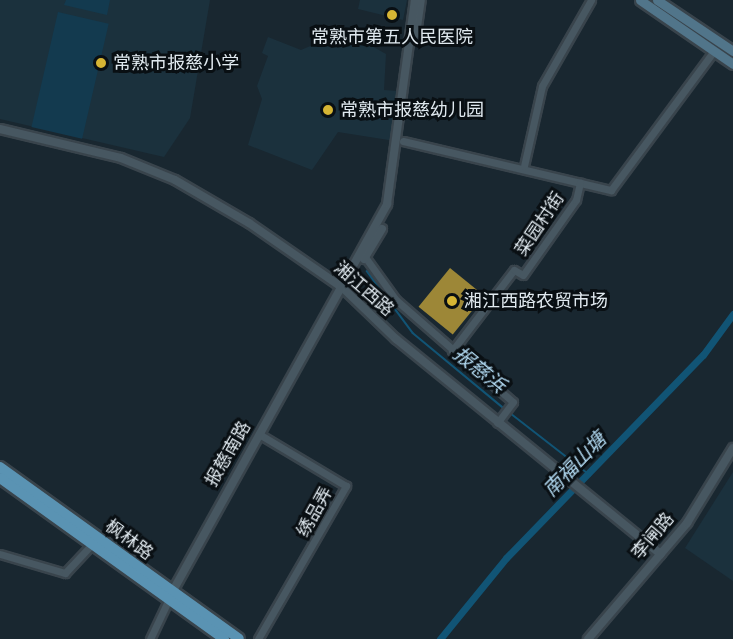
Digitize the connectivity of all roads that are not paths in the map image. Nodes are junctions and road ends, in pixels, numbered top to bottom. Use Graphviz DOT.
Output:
graph roads {
  1 [pos="414,0"];
  2 [pos="421,0"];
  3 [pos="591,0"];
  4 [pos="640,0"];
  5 [pos="657,0"];
  6 [pos="714,51"];
  7 [pos="733,51"];
  8 [pos="732,61"];
  9 [pos="0,129"];
  10 [pos="403,141"];
  11 [pos="524,166"];
  12 [pos="580,182"];
  13 [pos="365,257"];
  14 [pos="342,288"];
  15 [pos="452,351"];
  16 [pos="497,423"];
  17 [pos="259,434"];
  18 [pos="733,449"];
  19 [pos="0,467"];
  20 [pos="0,478"];
  21 [pos="95,541"];
  22 [pos="0,554"];
  23 [pos="661,554"];
  24 [pos="170,595"];
  25 [pos="150,639"];
  26 [pos="224,639"];
  27 [pos="239,639"];
  28 [pos="258,639"];
  29 [pos="588,639"];
  1 -- 14 [label="street, 报慈南路"];
  2 -- 10 [label="street, 报慈南路"];
  3 -- 11 [label="street"];
  4 -- 6 [label="main road"];
  5 -- 7 [label="main road"];
  6 -- 8 [label="main road"];
  6 -- 12 [label="street, 菜园村街"];
  9 -- 14 [label="street, 湘江西路"];
  10 -- 11 [label="street, 菜园村街"];
  10 -- 13 [label="street, 报慈南路"];
  11 -- 12 [label="street, 菜园村街"];
  12 -- 15 [label="street, 菜园村街"];
  13 -- 14 [label="street, 报慈南路"];
  13 -- 15 [label="street"];
  14 -- 16 [label="street, 湘江西路"];
  14 -- 17 [label="street, 报慈南路"];
  15 -- 16 [label="street"];
  16 -- 23 [label="street, 湘江西路"];
  17 -- 24 [label="street, 报慈南路"];
  17 -- 28 [label="street, 绣品弄"];
  18 -- 23 [label="street, 李闸路"];
  19 -- 21 [label="main road, 枫林路"];
  20 -- 21 [label="main road, 枫林路"];
  21 -- 22 [label="street"];
  21 -- 24 [label="main road, 枫林路"];
  23 -- 29 [label="street, 李闸路"];
  24 -- 25 [label="street, 报慈南路"];
  24 -- 26 [label="main road, 枫林路"];
  24 -- 27 [label="main road, 枫林路"];
}
